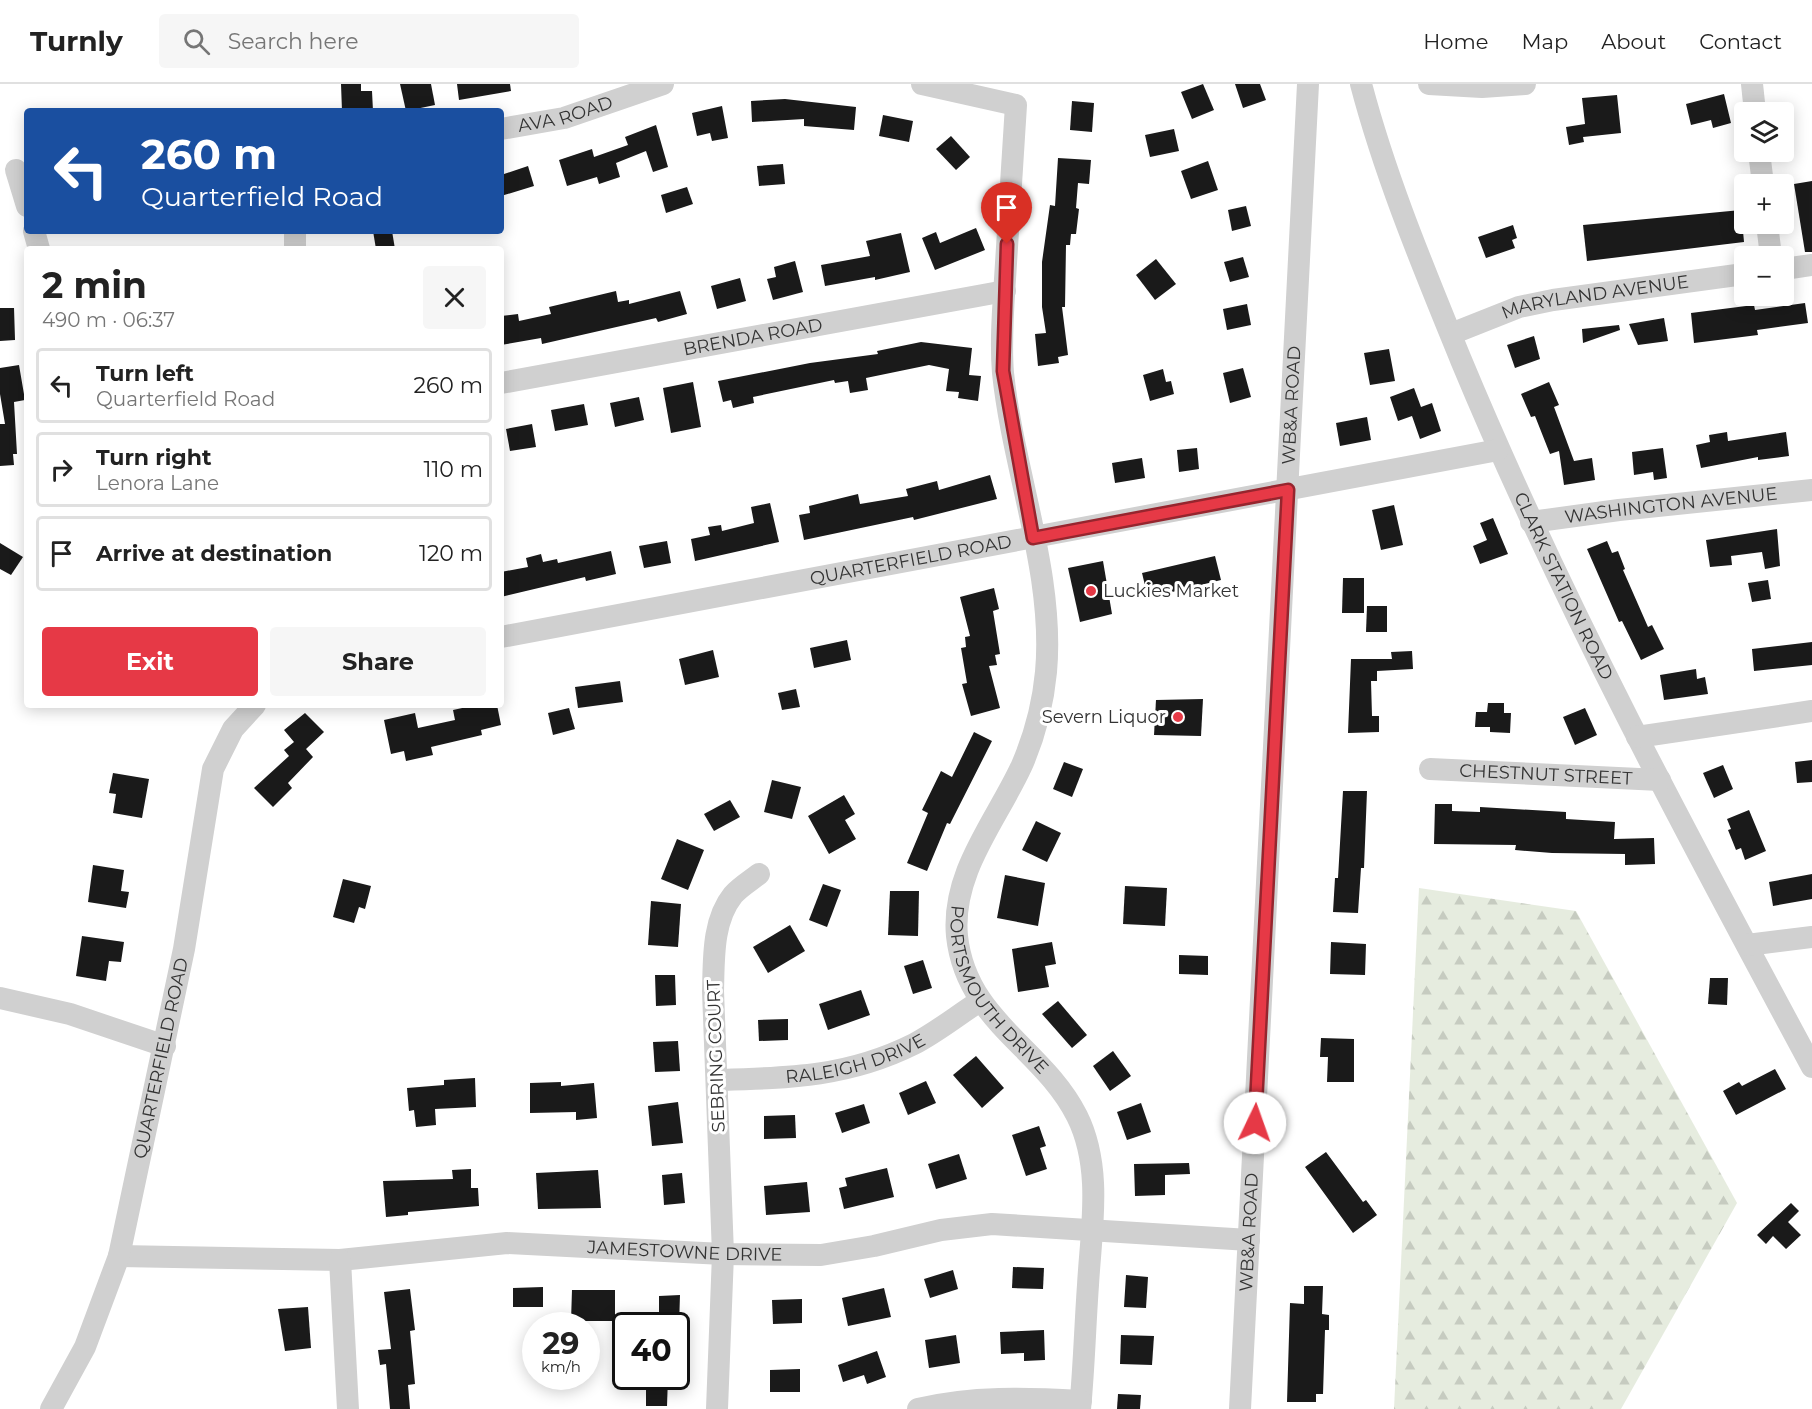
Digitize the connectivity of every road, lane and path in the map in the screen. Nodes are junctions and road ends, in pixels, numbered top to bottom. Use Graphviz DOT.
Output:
graph roads {
  1 [pos="663,84"];
  2 [pos="922,84"];
  3 [pos="1308,84"];
  4 [pos="1361,84"];
  5 [pos="1430,84"];
  6 [pos="1525,84"];
  7 [pos="1752,84"];
  8 [pos="1754,102"];
  9 [pos="504,128"];
  10 [pos="14,171"];
  11 [pos="24,198"];
  12 [pos="1812,265"];
  13 [pos="1794,268"];
  14 [pos="1734,275"];
  15 [pos="1005,291"];
  16 [pos="1450,334"];
  17 [pos="504,382"];
  18 [pos="1498,450"];
  19 [pos="1288,490"];
  20 [pos="1812,490"];
  21 [pos="1531,522"];
  22 [pos="1033,538"];
  23 [pos="504,636"];
  24 [pos="252,708"];
  25 [pos="1812,711"];
  26 [pos="1637,737"];
  27 [pos="1430,770"];
  28 [pos="1660,780"];
  29 [pos="759,874"];
  30 [pos="1812,937"];
  31 [pos="1747,945"];
  32 [pos="0,998"];
  33 [pos="980,1001"];
  34 [pos="165,1046"];
  35 [pos="1812,1066"];
  36 [pos="717,1080"];
  37 [pos="1091,1229"];
  38 [pos="1249,1240"];
  39 [pos="723,1254"];
  40 [pos="119,1256"];
  41 [pos="340,1260"];
  42 [pos="1081,1405"];
  43 [pos="51,1409"];
  44 [pos="348,1409"];
  45 [pos="717,1409"];
  46 [pos="918,1409"];
  47 [pos="1240,1409"];
  1 -- 9 [label="street, AVA ROAD"];
  2 -- 15 [label="street, PORTSMOUTH DRIVE"];
  3 -- 19 [label="street, WB&A ROAD"];
  4 -- 16 [label="street, CLARK STATION ROAD"];
  5 -- 6 [label="street"];
  7 -- 8 [label="street"];
  10 -- 11 [label="street"];
  12 -- 13 [label="street"];
  14 -- 16 [label="street, MARYLAND AVENUE"];
  15 -- 17 [label="street, BRENDA ROAD"];
  15 -- 22 [label="street, PORTSMOUTH DRIVE"];
  16 -- 18 [label="street, CLARK STATION ROAD"];
  18 -- 19 [label="street, QUARTERFIELD ROAD"];
  18 -- 21 [label="street, CLARK STATION ROAD"];
  19 -- 22 [label="street, QUARTERFIELD ROAD"];
  19 -- 38 [label="street, WB&A ROAD"];
  20 -- 21 [label="street, WASHINGTON AVENUE"];
  21 -- 26 [label="street, CLARK STATION ROAD"];
  22 -- 23 [label="street, QUARTERFIELD ROAD"];
  22 -- 33 [label="street, PORTSMOUTH DRIVE"];
  24 -- 34 [label="street, QUARTERFIELD ROAD"];
  25 -- 26 [label="street"];
  26 -- 28 [label="street, CLARK STATION ROAD"];
  27 -- 28 [label="street, CHESTNUT STREET"];
  28 -- 31 [label="street, CLARK STATION ROAD"];
  29 -- 36 [label="street, SEBRING COURT"];
  30 -- 31 [label="street"];
  31 -- 35 [label="street, CLARK STATION ROAD"];
  32 -- 34 [label="street"];
  33 -- 36 [label="street, RALEIGH DRIVE"];
  33 -- 37 [label="street, PORTSMOUTH DRIVE"];
  34 -- 40 [label="street, QUARTERFIELD ROAD"];
  36 -- 39 [label="street, SEBRING COURT"];
  37 -- 38 [label="street, JAMESTOWNE DRIVE"];
  37 -- 39 [label="street, JAMESTOWNE DRIVE"];
  37 -- 42 [label="street, PORTSMOUTH DRIVE"];
  38 -- 47 [label="street, WB&A ROAD"];
  39 -- 41 [label="street, JAMESTOWNE DRIVE"];
  39 -- 45 [label="street, SEBRING COURT"];
  40 -- 41 [label="street, JAMESTOWNE DRIVE"];
  40 -- 43 [label="street, QUARTERFIELD ROAD"];
  41 -- 44 [label="street"];
  42 -- 46 [label="street"];
}
